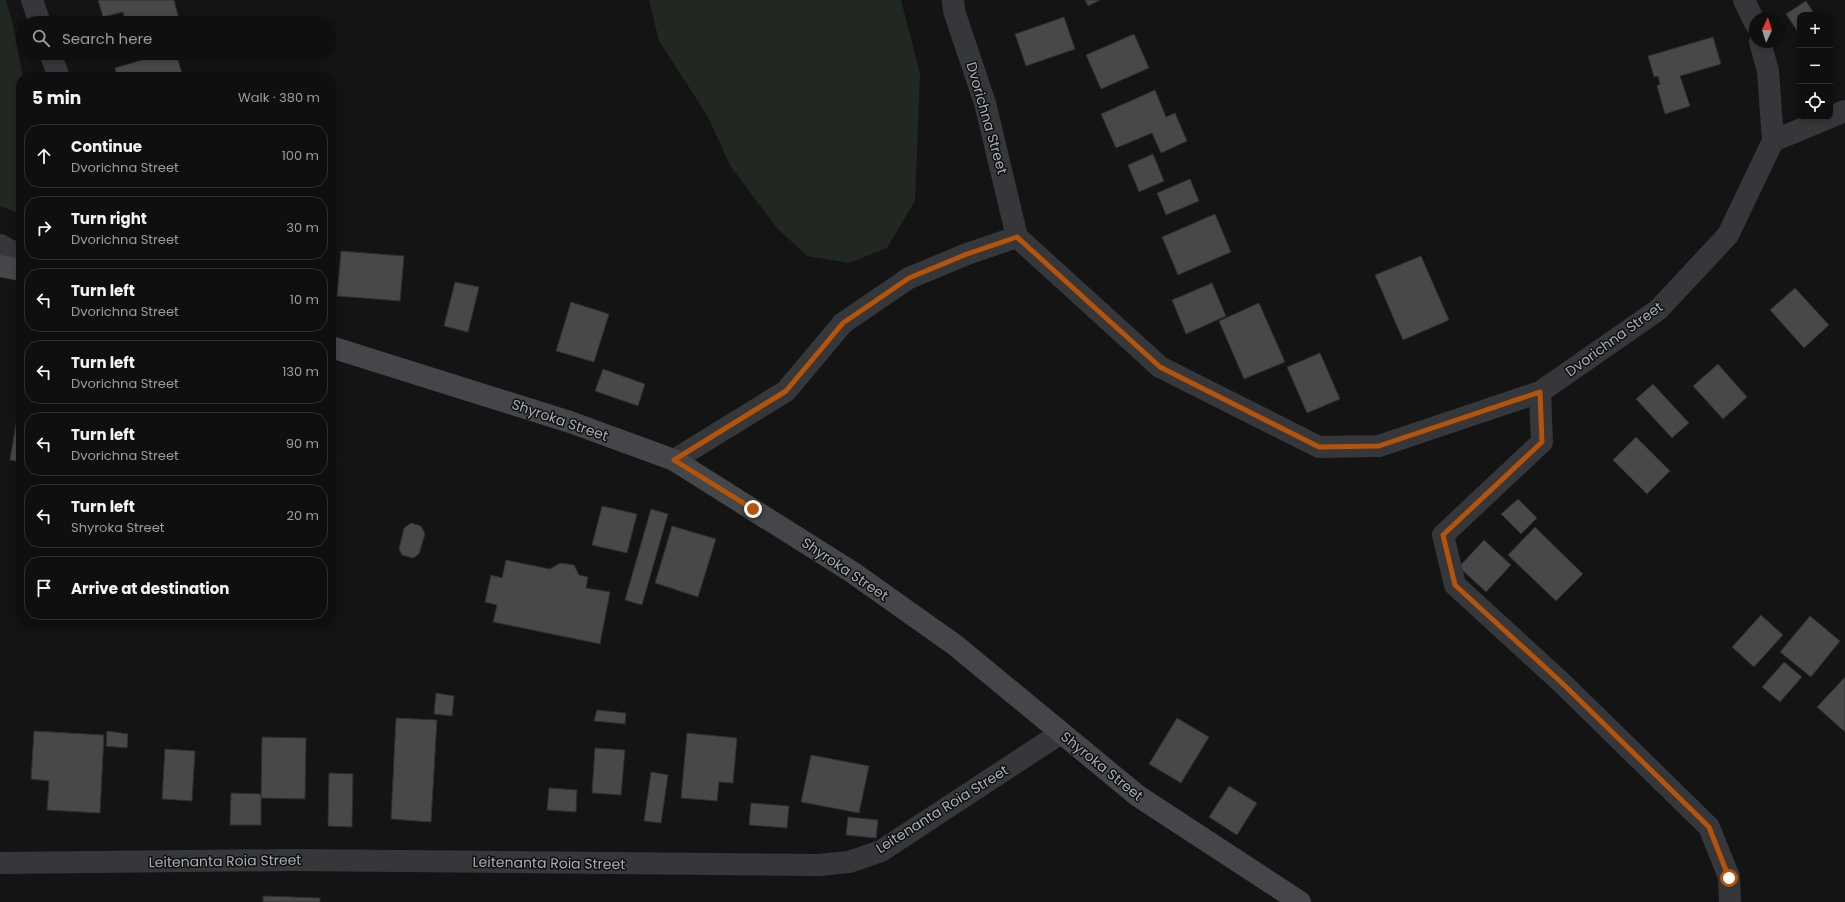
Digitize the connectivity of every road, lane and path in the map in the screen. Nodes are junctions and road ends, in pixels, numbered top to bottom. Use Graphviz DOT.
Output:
graph roads {
  1 [pos="32,0"];
  2 [pos="953,0"];
  3 [pos="1744,0"];
  4 [pos="1750,12"];
  5 [pos="38,16"];
  6 [pos="1762,48"];
  7 [pos="53,60"];
  8 [pos="57,72"];
  9 [pos="1845,111"];
  10 [pos="1773,141"];
  11 [pos="1017,237"];
  12 [pos="0,245"];
  13 [pos="16,253"];
  14 [pos="0,266"];
  15 [pos="16,269"];
  16 [pos="336,349"];
  17 [pos="1540,392"];
  18 [pos="674,460"];
  19 [pos="1061,733"];
  20 [pos="0,863"];
  21 [pos="1300,902"];
  22 [pos="1730,902"];
  1 -- 5 [label="street"];
  2 -- 11 [label="street, Dvorichna Street"];
  3 -- 4 [label="street"];
  6 -- 10 [label="street, Dvorichna Street"];
  7 -- 8 [label="street"];
  9 -- 10 [label="street"];
  10 -- 17 [label="street, Dvorichna Street"];
  11 -- 17 [label="street, Dvorichna Street"];
  11 -- 18 [label="street"];
  12 -- 13 [label="street"];
  14 -- 15 [label="main road"];
  16 -- 18 [label="main road, Shyroka Street"];
  17 -- 22 [label="street"];
  18 -- 19 [label="main road, Shyroka Street"];
  19 -- 20 [label="street, Leitenanta Roia Street"];
  19 -- 21 [label="main road, Shyroka Street"];
}
